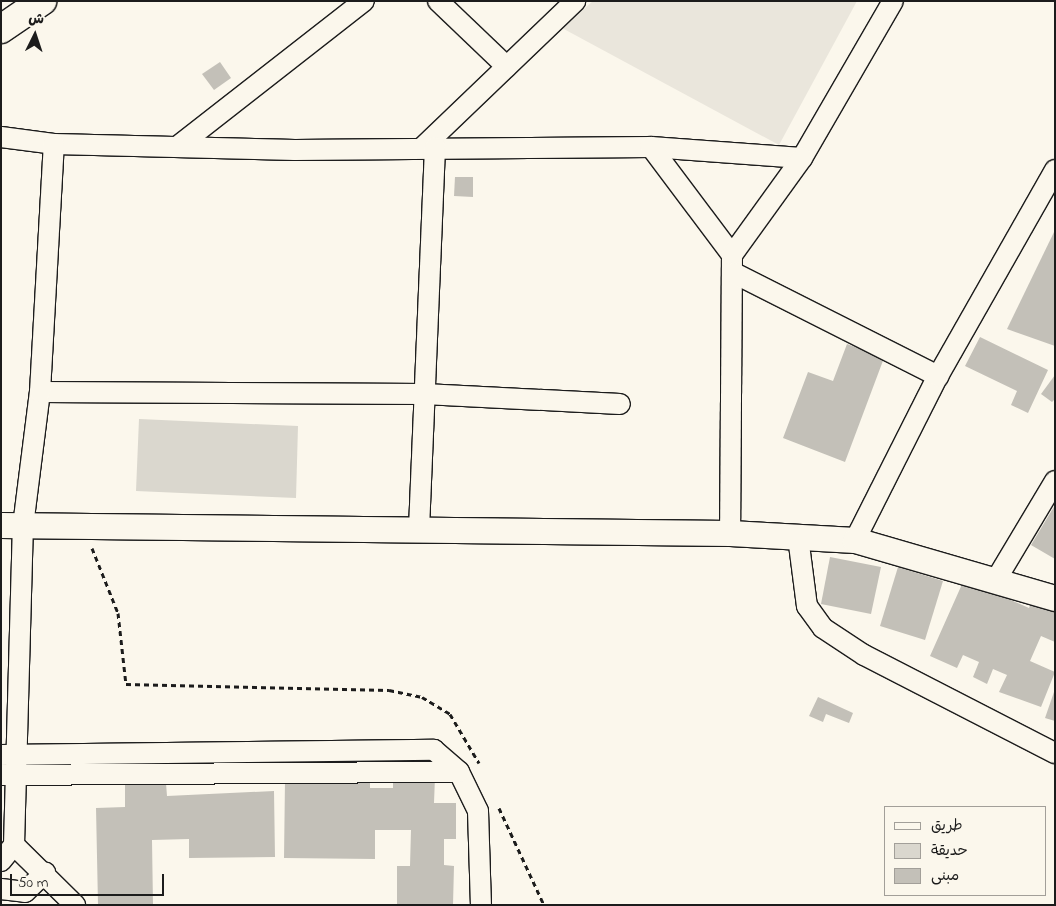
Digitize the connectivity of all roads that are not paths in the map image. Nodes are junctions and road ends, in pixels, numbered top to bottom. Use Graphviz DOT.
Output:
graph roads {
  1 [pos="42,1"];
  2 [pos="364,1"];
  3 [pos="438,1"];
  4 [pos="575,1"];
  5 [pos="893,1"];
  6 [pos="1,29"];
  7 [pos="507,67"];
  8 [pos="1,137"];
  9 [pos="54,144"];
  10 [pos="177,147"];
  11 [pos="429,147"];
  12 [pos="652,147"];
  13 [pos="802,158"];
  14 [pos="1055,170"];
  15 [pos="733,264"];
  16 [pos="938,376"];
  17 [pos="40,392"];
  18 [pos="424,394"];
  19 [pos="620,404"];
  20 [pos="1055,481"];
  21 [pos="12,526"];
  22 [pos="419,529"];
  23 [pos="730,533"];
  24 [pos="798,537"];
  25 [pos="855,540"];
  26 [pos="997,578"];
  27 [pos="1055,598"];
  28 [pos="1055,753"];
  29 [pos="9,755"];
  30 [pos="459,772"];
  31 [pos="9,775"];
  32 [pos="14,846"];
  33 [pos="1,861"];
  34 [pos="45,873"];
  35 [pos="1,889"];
  36 [pos="75,905"];
  37 [pos="481,905"];
  1 -- 6 [label="highway"];
  2 -- 10 [label="street"];
  3 -- 7 [label="street"];
  4 -- 7 [label="street"];
  5 -- 13 [label="street"];
  7 -- 11 [label="street"];
  8 -- 9 [label="street"];
  9 -- 10 [label="street"];
  9 -- 17 [label="street"];
  10 -- 11 [label="street"];
  11 -- 12 [label="street"];
  11 -- 18 [label="street"];
  12 -- 13 [label="street"];
  12 -- 15 [label="street"];
  13 -- 15 [label="street"];
  14 -- 16 [label="street"];
  15 -- 16 [label="street"];
  15 -- 23 [label="street"];
  16 -- 25 [label="street"];
  17 -- 18 [label="street"];
  17 -- 21 [label="street"];
  18 -- 19 [label="street"];
  18 -- 22 [label="street"];
  20 -- 26 [label="street"];
  21 -- 22 [label="main road"];
  21 -- 29 [label="street"];
  22 -- 23 [label="main road"];
  23 -- 24 [label="main road"];
  24 -- 25 [label="main road"];
  24 -- 28 [label="street"];
  25 -- 26 [label="main road"];
  26 -- 27 [label="main road"];
  29 -- 30 [label="street"];
  29 -- 31 [label="street"];
  30 -- 31 [label="street"];
  30 -- 37 [label="street"];
  31 -- 32 [label="street"];
  32 -- 33 [label="street"];
  32 -- 34 [label="street"];
  34 -- 35 [label="street"];
  34 -- 36 [label="street"];
}
